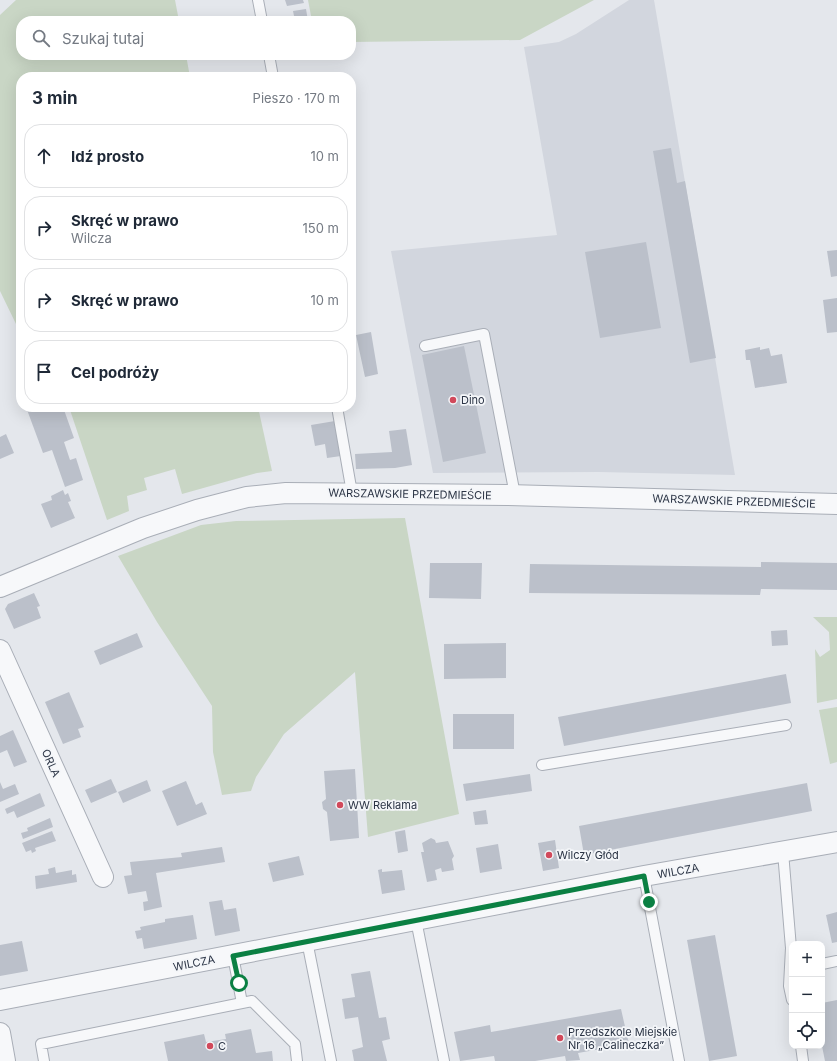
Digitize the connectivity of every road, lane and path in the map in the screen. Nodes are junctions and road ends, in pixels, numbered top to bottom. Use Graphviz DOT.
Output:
graph roads {
  1 [pos="258,0"];
  2 [pos="261,16"];
  3 [pos="270,60"];
  4 [pos="272,72"];
  5 [pos="425,346"];
  6 [pos="338,412"];
  7 [pos="352,493"];
  8 [pos="515,495"];
  9 [pos="837,504"];
  10 [pos="0,587"];
  11 [pos="0,650"];
  12 [pos="786,725"];
  13 [pos="542,764"];
  14 [pos="837,842"];
  15 [pos="783,852"];
  16 [pos="644,876"];
  17 [pos="102,877"];
  18 [pos="416,920"];
  19 [pos="307,941"];
  20 [pos="790,941"];
  21 [pos="233,956"];
  22 [pos="837,961"];
  23 [pos="825,963"];
  24 [pos="0,1000"];
  25 [pos="242,1003"];
  26 [pos="0,1032"];
  27 [pos="801,1049"];
  28 [pos="5,1061"];
  29 [pos="44,1061"];
  30 [pos="297,1061"];
  31 [pos="331,1061"];
  32 [pos="444,1061"];
  33 [pos="679,1061"];
  34 [pos="803,1061"];
  1 -- 2 [label="lane"];
  3 -- 4 [label="lane"];
  5 -- 8 [label="lane"];
  6 -- 7 [label="lane"];
  7 -- 8 [label="street, WARSZAWSKIE PRZEDMIEŚCIE"];
  7 -- 10 [label="street, WARSZAWSKIE PRZEDMIEŚCIE"];
  8 -- 9 [label="street, WARSZAWSKIE PRZEDMIEŚCIE"];
  11 -- 17 [label="street, ORLA"];
  12 -- 13 [label="lane"];
  14 -- 15 [label="street, WILCZA"];
  15 -- 16 [label="street, WILCZA"];
  15 -- 20 [label="lane"];
  16 -- 18 [label="street, WILCZA"];
  16 -- 33 [label="lane"];
  18 -- 19 [label="street, WILCZA"];
  18 -- 32 [label="lane"];
  19 -- 21 [label="street, WILCZA"];
  19 -- 31 [label="lane"];
  21 -- 24 [label="street, WILCZA"];
  21 -- 25 [label="lane"];
  22 -- 23 [label="lane"];
  25 -- 29 [label="lane"];
  25 -- 30 [label="lane"];
  26 -- 28 [label="street"];
  27 -- 34 [label="lane"];
}
